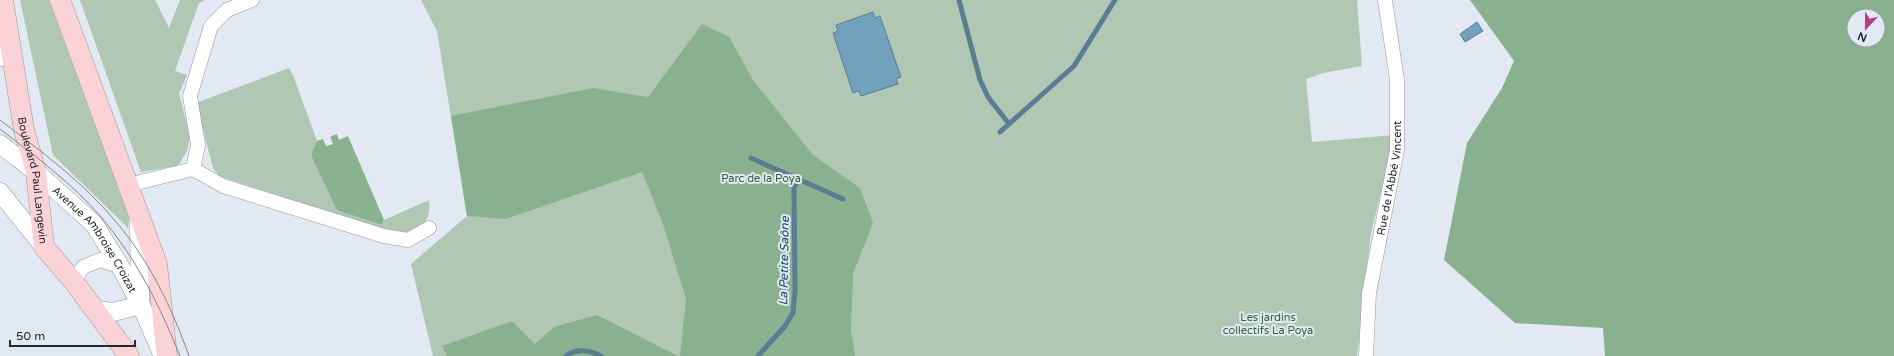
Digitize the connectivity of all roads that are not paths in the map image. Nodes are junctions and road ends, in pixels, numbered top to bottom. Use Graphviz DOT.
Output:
graph roads {
  1 [pos="3,0"];
  2 [pos="60,0"];
  3 [pos="252,0"];
  4 [pos="1385,0"];
  5 [pos="9,33"];
  6 [pos="0,57"];
  7 [pos="0,144"];
  8 [pos="193,169"];
  9 [pos="36,172"];
  10 [pos="128,185"];
  11 [pos="0,192"];
  12 [pos="139,218"];
  13 [pos="429,228"];
  14 [pos="44,247"];
  15 [pos="120,266"];
  16 [pos="74,282"];
  17 [pos="140,305"];
  18 [pos="94,310"];
  19 [pos="129,356"];
  20 [pos="163,356"];
  21 [pos="167,356"];
  22 [pos="1366,356"];
  1 -- 5 [label="main road, Boulevard Paul Langevin"];
  2 -- 10 [label="main road"];
  3 -- 8 [label="street"];
  4 -- 22 [label="street, Rue de l'Abbé Vincent"];
  5 -- 6 [label="street"];
  5 -- 9 [label="main road, Boulevard Paul Langevin"];
  7 -- 9 [label="street, Avenue Ambroise Croizat"];
  8 -- 10 [label="street"];
  8 -- 13 [label="street"];
  9 -- 14 [label="main road, Boulevard Paul Langevin"];
  9 -- 15 [label="street, Avenue Ambroise Croizat"];
  10 -- 12 [label="main road"];
  11 -- 14 [label="street"];
  12 -- 17 [label="street"];
  12 -- 21 [label="main road"];
  14 -- 16 [label="main road, Boulevard Paul Langevin"];
  15 -- 16 [label="street"];
  15 -- 17 [label="street, Avenue Ambroise Croizat"];
  16 -- 18 [label="main road, Boulevard Paul Langevin"];
  17 -- 18 [label="street"];
  17 -- 20 [label="street, Avenue Ambroise Croizat"];
  18 -- 19 [label="main road, Boulevard Paul Langevin"];
}
